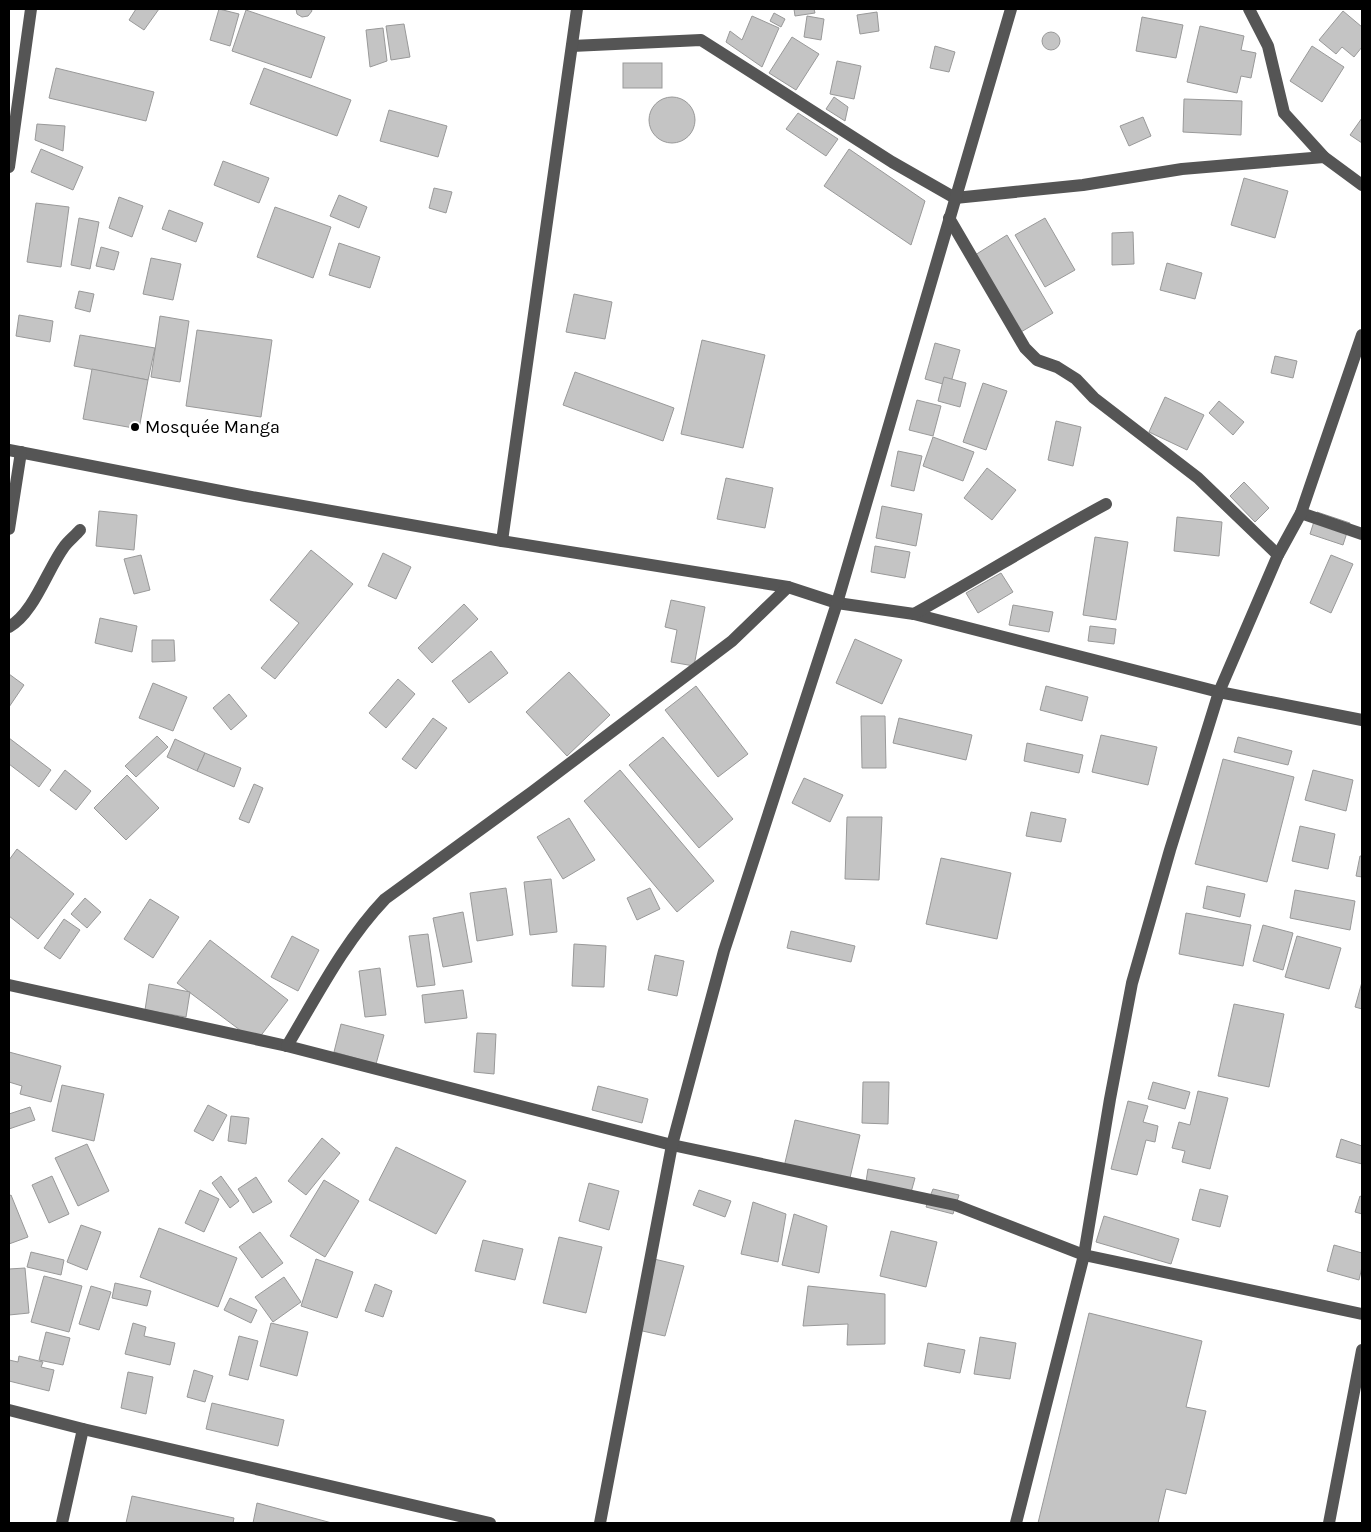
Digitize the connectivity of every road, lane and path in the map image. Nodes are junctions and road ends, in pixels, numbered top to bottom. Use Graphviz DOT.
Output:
graph roads {
  1 [pos="31,9"];
  2 [pos="577,9"];
  3 [pos="1011,9"];
  4 [pos="1249,9"];
  5 [pos="572,46"];
  6 [pos="13,106"];
  7 [pos="1324,157"];
  8 [pos="9,167"];
  9 [pos="1362,185"];
  10 [pos="955,198"];
  11 [pos="949,218"];
  12 [pos="1362,334"];
  13 [pos="15,451"];
  14 [pos="1106,504"];
  15 [pos="1301,512"];
  16 [pos="9,529"];
  17 [pos="80,530"];
  18 [pos="1362,534"];
  19 [pos="502,542"];
  20 [pos="1278,555"];
  21 [pos="788,587"];
  22 [pos="836,603"];
  23 [pos="914,614"];
  24 [pos="9,627"];
  25 [pos="1219,692"];
  26 [pos="1362,720"];
  27 [pos="9,985"];
  28 [pos="287,1046"];
  29 [pos="672,1145"];
  30 [pos="1084,1255"];
  31 [pos="1362,1314"];
  32 [pos="1362,1350"];
  33 [pos="9,1410"];
  34 [pos="83,1429"];
  35 [pos="62,1523"];
  36 [pos="490,1523"];
  37 [pos="600,1523"];
  38 [pos="1016,1523"];
  39 [pos="1329,1523"];
  1 -- 6 [label="street"];
  2 -- 5 [label="street"];
  3 -- 10 [label="street"];
  4 -- 7 [label="street"];
  5 -- 10 [label="street"];
  5 -- 19 [label="street"];
  6 -- 8 [label="street"];
  7 -- 9 [label="street"];
  7 -- 10 [label="street"];
  10 -- 11 [label="street"];
  11 -- 20 [label="street"];
  11 -- 22 [label="street"];
  12 -- 15 [label="street"];
  13 -- 16 [label="street"];
  13 -- 19 [label="street"];
  14 -- 23 [label="street"];
  15 -- 18 [label="street"];
  15 -- 20 [label="street"];
  17 -- 24 [label="street"];
  19 -- 21 [label="street"];
  20 -- 25 [label="street"];
  21 -- 22 [label="street"];
  21 -- 28 [label="street"];
  22 -- 23 [label="street"];
  22 -- 29 [label="street"];
  23 -- 25 [label="street"];
  25 -- 26 [label="street"];
  25 -- 30 [label="street"];
  27 -- 28 [label="street"];
  28 -- 29 [label="street"];
  29 -- 30 [label="street"];
  29 -- 37 [label="street"];
  30 -- 31 [label="street"];
  30 -- 38 [label="street"];
  32 -- 39 [label="street"];
  33 -- 34 [label="street"];
  34 -- 35 [label="street"];
  34 -- 36 [label="street"];
}
